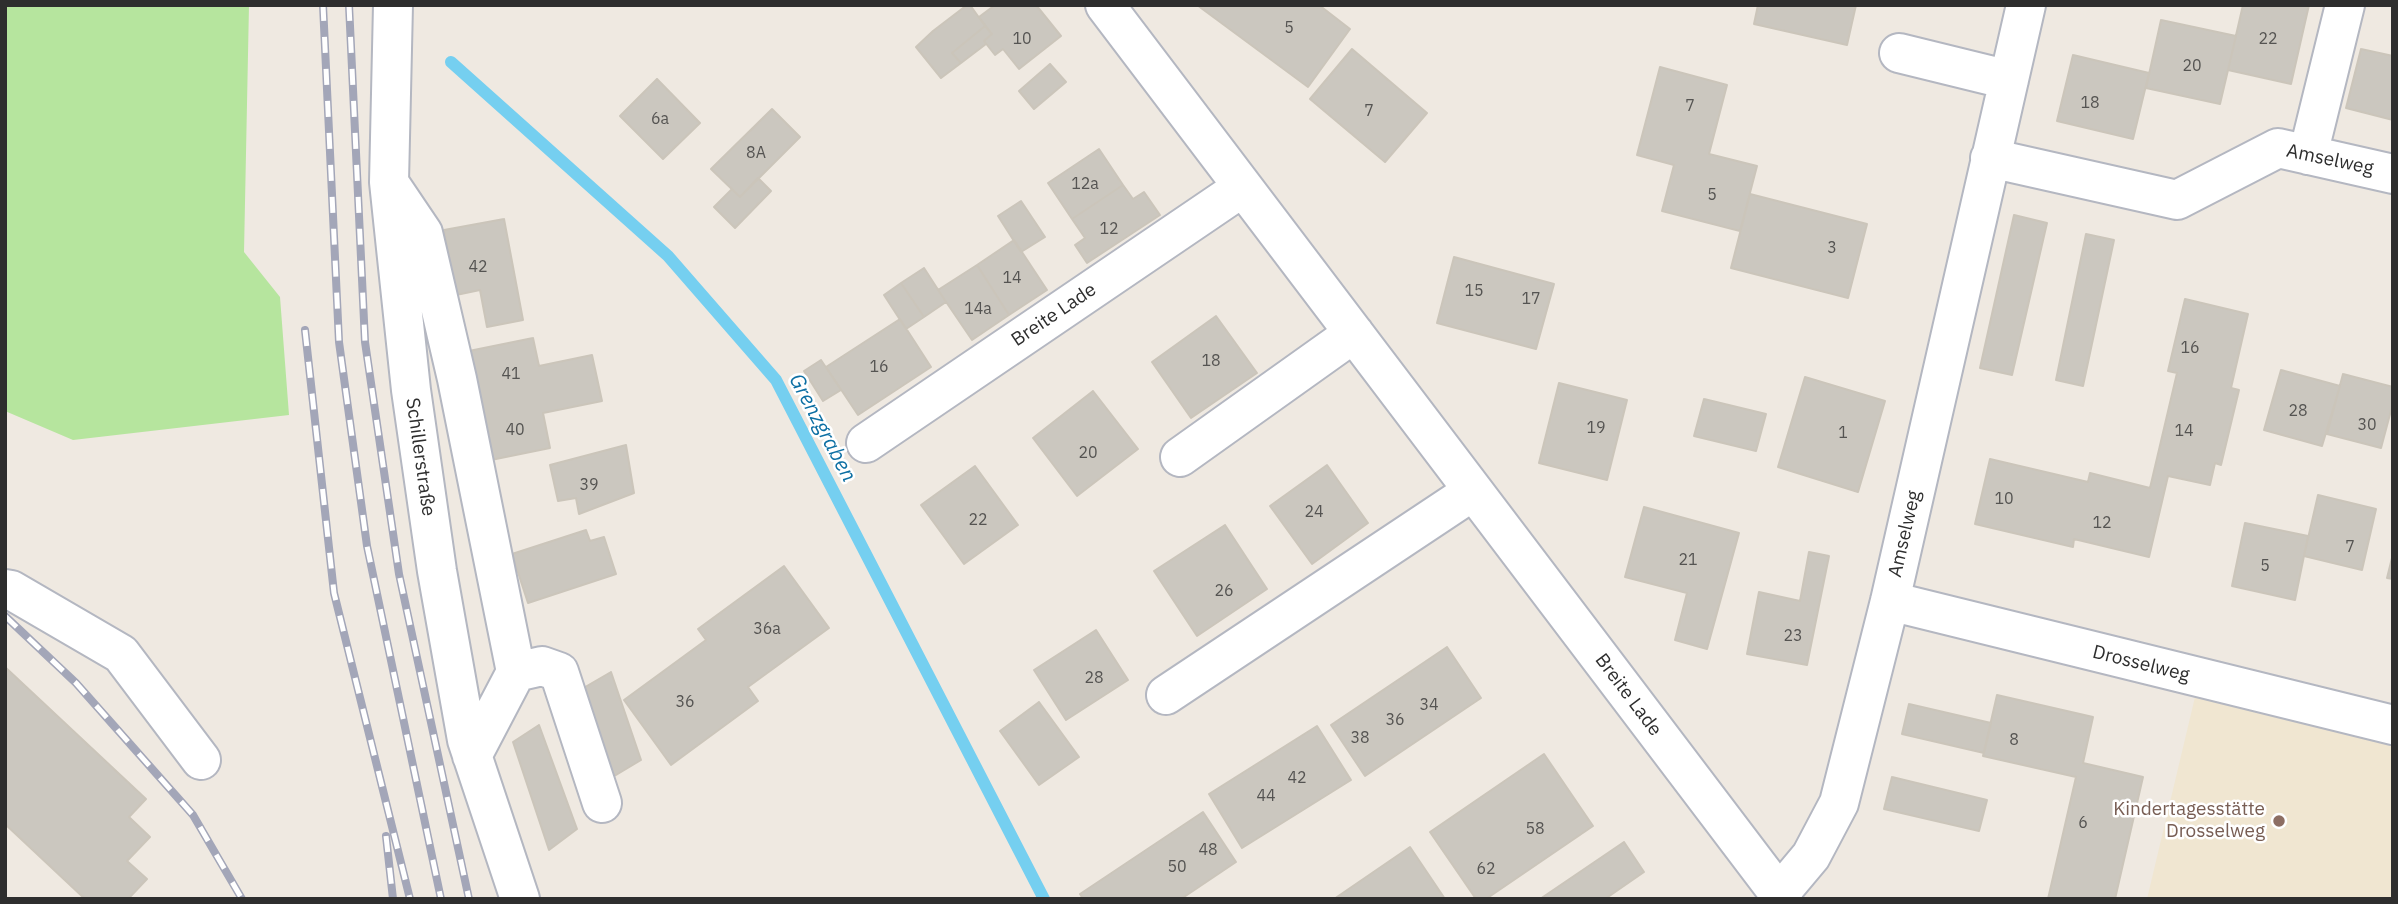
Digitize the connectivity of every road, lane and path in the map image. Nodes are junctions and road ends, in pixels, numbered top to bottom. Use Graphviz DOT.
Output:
graph roads {
  1 [pos="393,5"];
  2 [pos="1105,5"];
  3 [pos="2026,5"];
  4 [pos="2345,5"];
  5 [pos="1899,53"];
  6 [pos="2009,80"];
  7 [pos="2308,155"];
  8 [pos="1990,158"];
  9 [pos="2393,174"];
  10 [pos="389,182"];
  11 [pos="1243,187"];
  12 [pos="1354,333"];
  13 [pos="866,443"];
  14 [pos="1180,457"];
  15 [pos="1473,491"];
  16 [pos="5,589"];
  17 [pos="1890,601"];
  18 [pos="516,672"];
  19 [pos="1166,695"];
  20 [pos="2393,725"];
  21 [pos="472,756"];
  22 [pos="201,760"];
  23 [pos="602,803"];
  24 [pos="1782,896"];
  25 [pos="520,899"];
  1 -- 10 [label="street, Schillerstraße"];
  2 -- 11 [label="street, Breite Lade"];
  3 -- 6 [label="street, Amselweg"];
  4 -- 7 [label="street"];
  5 -- 6 [label="street"];
  6 -- 8 [label="street, Amselweg"];
  7 -- 8 [label="street, Amselweg"];
  7 -- 9 [label="street, Amselweg"];
  8 -- 17 [label="street, Amselweg"];
  10 -- 18 [label="street"];
  10 -- 21 [label="street, Schillerstraße"];
  11 -- 12 [label="street, Breite Lade"];
  11 -- 13 [label="street, Breite Lade"];
  12 -- 14 [label="street"];
  12 -- 15 [label="street, Breite Lade"];
  15 -- 19 [label="street"];
  15 -- 24 [label="street, Breite Lade"];
  16 -- 22 [label="street"];
  17 -- 20 [label="street, Drosselweg"];
  17 -- 24 [label="street, Amselweg"];
  18 -- 21 [label="street"];
  18 -- 23 [label="street"];
  21 -- 25 [label="street, Schillerstraße"];
}
